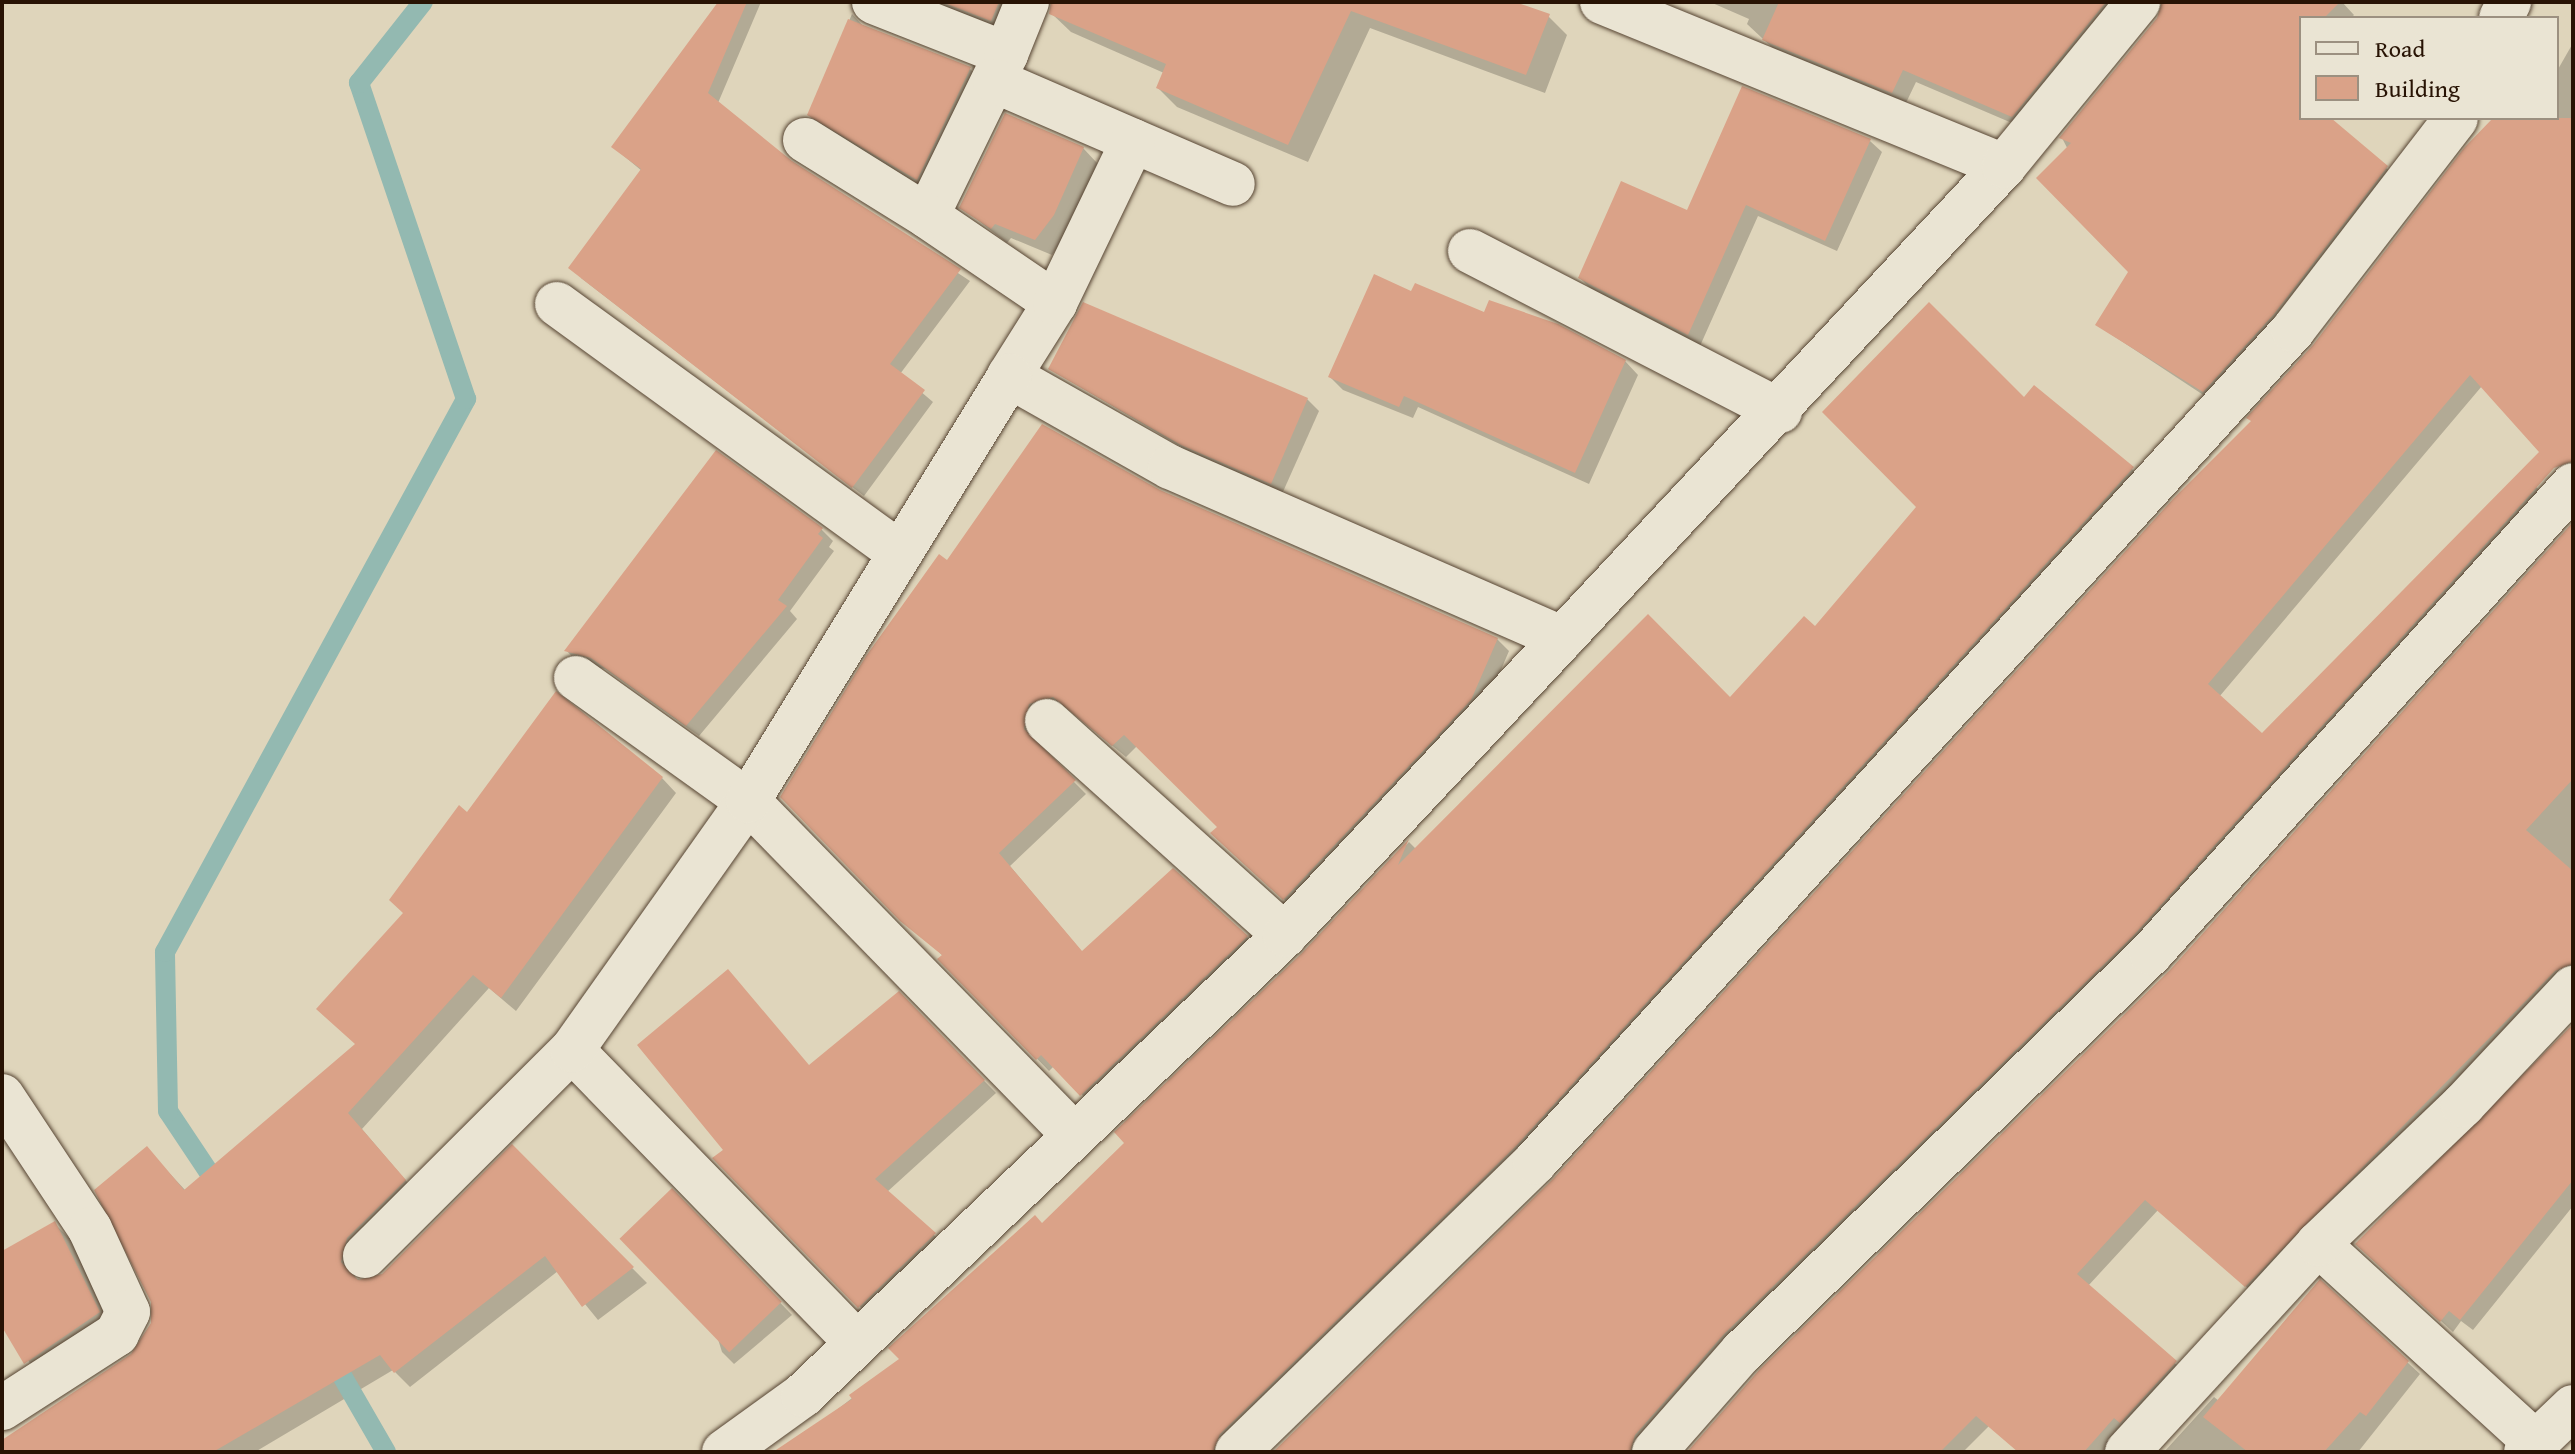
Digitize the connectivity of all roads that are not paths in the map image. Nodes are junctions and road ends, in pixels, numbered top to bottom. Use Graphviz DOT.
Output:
graph roads {
  1 [pos="874,2"];
  2 [pos="1027,2"];
  3 [pos="1602,2"];
  4 [pos="2138,2"];
  5 [pos="1000,67"];
  6 [pos="2454,120"];
  7 [pos="805,140"];
  8 [pos="1133,141"];
  9 [pos="2004,166"];
  10 [pos="1233,184"];
  11 [pos="927,216"];
  12 [pos="1470,251"];
  13 [pos="1055,303"];
  14 [pos="557,304"];
  15 [pos="1009,376"];
  16 [pos="1780,411"];
  17 [pos="2573,485"];
  18 [pos="900,553"];
  19 [pos="1562,638"];
  20 [pos="576,678"];
  21 [pos="1047,721"];
  22 [pos="748,801"];
  23 [pos="1285,935"];
  24 [pos="2573,988"];
  25 [pos="572,1050"];
  26 [pos="2,1096"];
  27 [pos="1074,1135"];
  28 [pos="2318,1244"];
  29 [pos="365,1256"];
  30 [pos="856,1342"];
  31 [pos="2,1408"];
  32 [pos="2555,1427"];
  33 [pos="724,1452"];
  34 [pos="1237,1452"];
  35 [pos="1654,1452"];
  36 [pos="2127,1452"];
  1 -- 5 [label="street"];
  2 -- 5 [label="street"];
  3 -- 9 [label="street"];
  4 -- 9 [label="street"];
  5 -- 8 [label="street"];
  5 -- 11 [label="street"];
  6 -- 34 [label="street"];
  7 -- 11 [label="street"];
  8 -- 10 [label="street"];
  8 -- 13 [label="street"];
  9 -- 16 [label="street"];
  11 -- 13 [label="street"];
  12 -- 16 [label="street"];
  13 -- 15 [label="street"];
  14 -- 18 [label="street"];
  15 -- 18 [label="street"];
  15 -- 19 [label="street"];
  16 -- 19 [label="street"];
  17 -- 35 [label="street"];
  18 -- 22 [label="street"];
  19 -- 23 [label="street"];
  20 -- 22 [label="street"];
  21 -- 23 [label="street"];
  22 -- 25 [label="street"];
  22 -- 27 [label="street"];
  23 -- 27 [label="street"];
  24 -- 28 [label="street"];
  25 -- 29 [label="street"];
  25 -- 30 [label="street"];
  26 -- 31 [label="street"];
  27 -- 30 [label="street"];
  28 -- 32 [label="street"];
  28 -- 36 [label="street"];
  30 -- 33 [label="street"];
}
